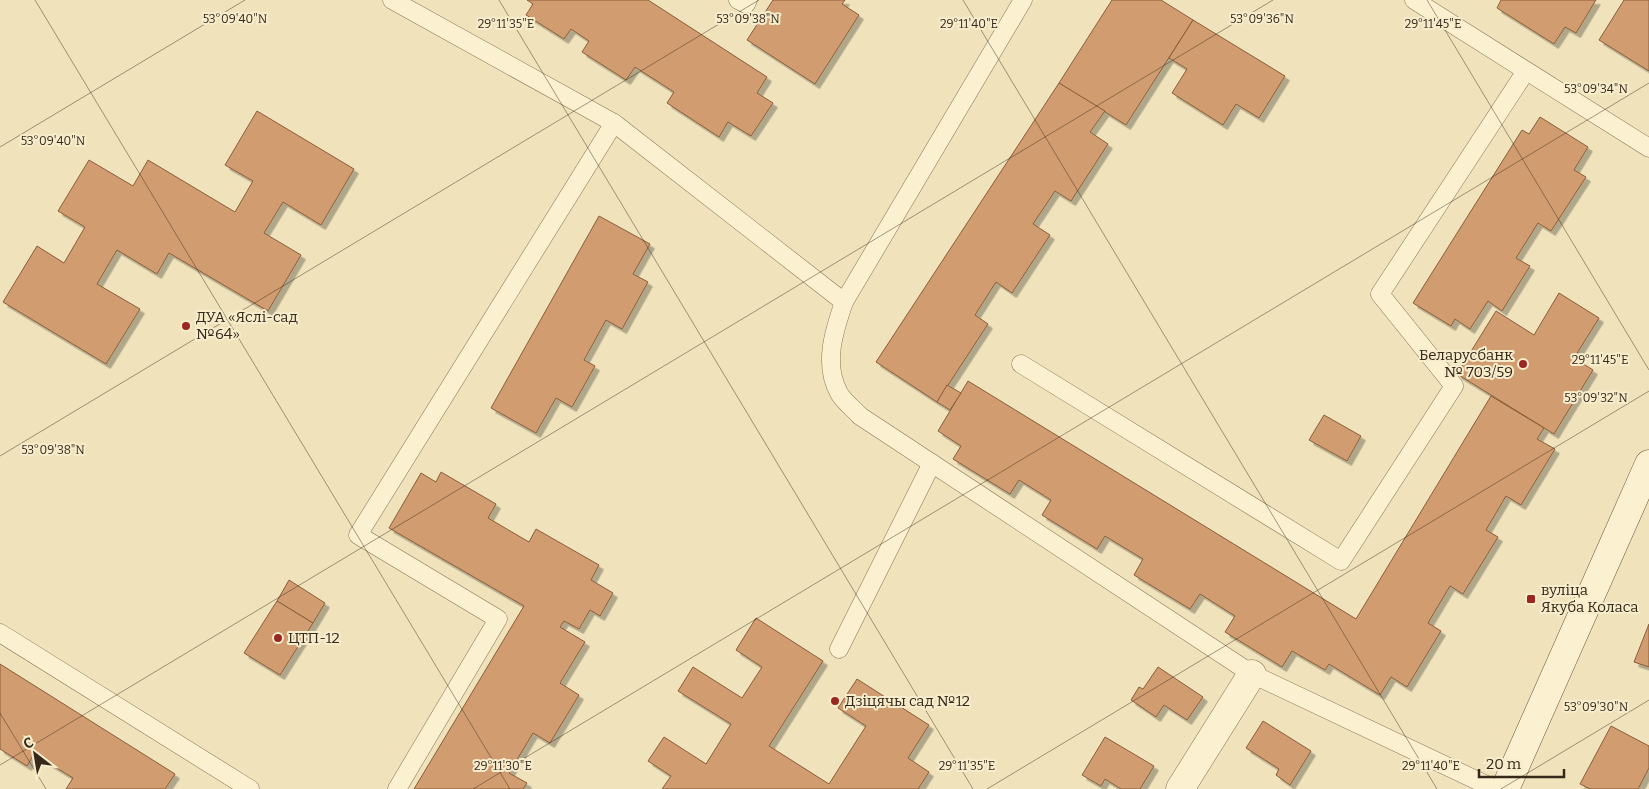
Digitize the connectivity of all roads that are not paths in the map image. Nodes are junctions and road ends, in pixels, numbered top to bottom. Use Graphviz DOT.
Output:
graph roads {
  1 [pos="392,0"];
  2 [pos="738,0"];
  3 [pos="748,0"];
  4 [pos="1023,0"];
  5 [pos="1414,0"];
  6 [pos="1526,71"];
  7 [pos="614,123"];
  8 [pos="1649,148"];
  9 [pos="844,302"];
  10 [pos="1021,364"];
  11 [pos="932,463"];
  12 [pos="1649,464"];
  13 [pos="0,633"];
  14 [pos="839,649"];
  15 [pos="1252,674"];
  16 [pos="250,789"];
  17 [pos="397,789"];
  18 [pos="1180,789"];
  19 [pos="1495,789"];
  20 [pos="1505,789"];
  1 -- 7 [label="lane"];
  2 -- 3 [label="lane"];
  4 -- 9 [label="lane"];
  5 -- 6 [label="lane"];
  6 -- 8 [label="lane"];
  6 -- 10 [label="lane"];
  7 -- 9 [label="lane"];
  7 -- 17 [label="lane"];
  9 -- 11 [label="lane"];
  11 -- 14 [label="lane"];
  11 -- 15 [label="lane"];
  12 -- 20 [label="main road"];
  13 -- 16 [label="lane"];
  15 -- 18 [label="main road"];
  15 -- 19 [label="lane"];
}
